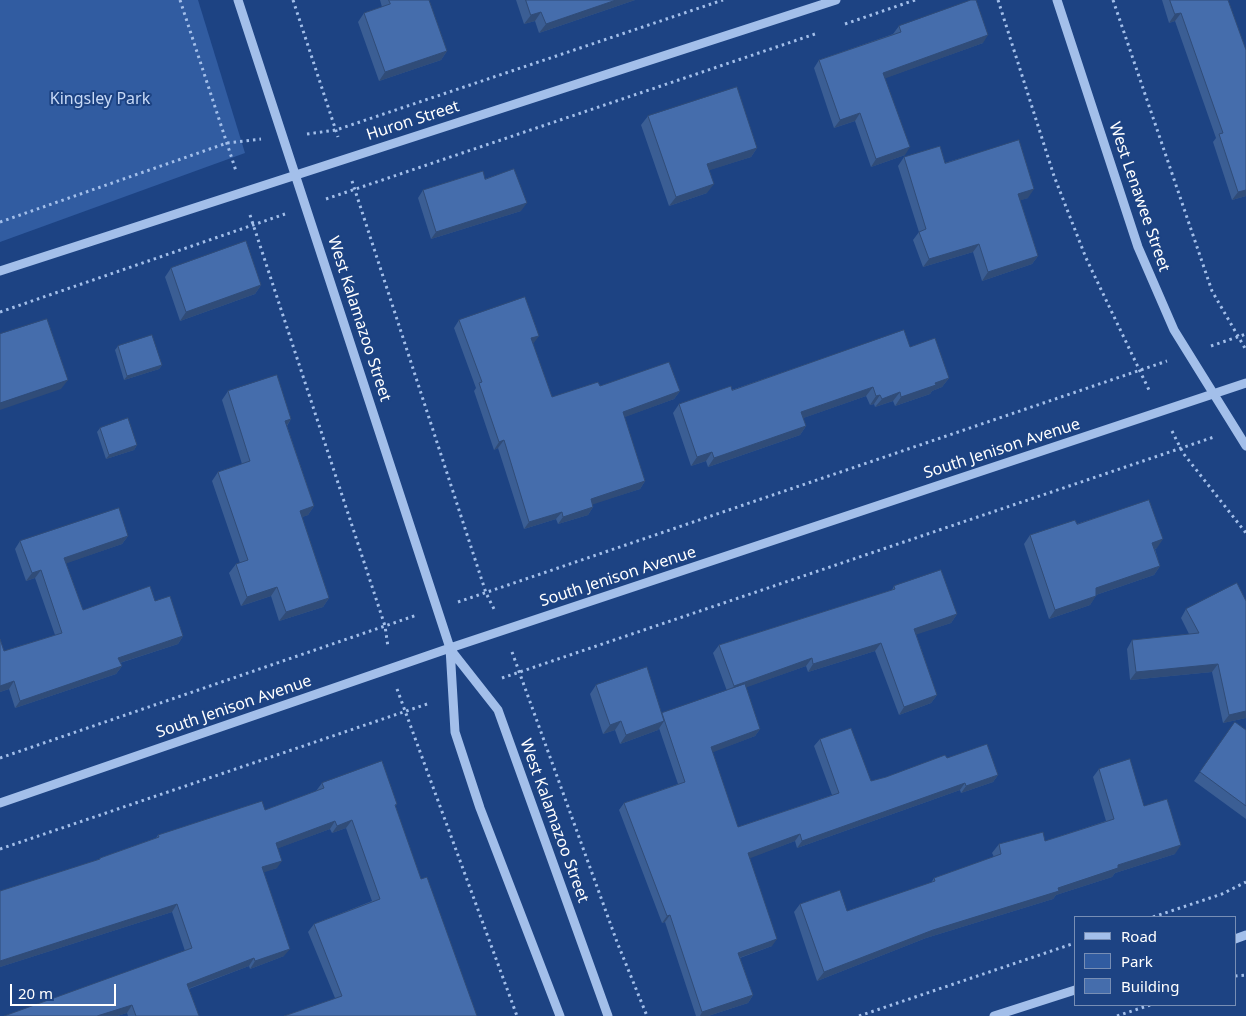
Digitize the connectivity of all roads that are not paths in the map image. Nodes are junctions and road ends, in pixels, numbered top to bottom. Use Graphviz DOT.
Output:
graph roads {
  1 [pos="238,0"];
  2 [pos="836,0"];
  3 [pos="1057,0"];
  4 [pos="296,174"];
  5 [pos="0,270"];
  6 [pos="1246,383"];
  7 [pos="1214,395"];
  8 [pos="1246,446"];
  9 [pos="450,648"];
  10 [pos="0,803"];
  11 [pos="1074,990"];
  12 [pos="560,1016"];
  13 [pos="608,1016"];
  14 [pos="994,1016"];
  1 -- 4 [label="street, West Kalamazoo Street"];
  2 -- 4 [label="street, Huron Street"];
  3 -- 7 [label="street, West Lenawee Street"];
  4 -- 5 [label="street, Huron Street"];
  4 -- 9 [label="street, West Kalamazoo Street"];
  6 -- 7 [label="street, South Jenison Avenue"];
  7 -- 8 [label="street, West Lenawee Street"];
  7 -- 9 [label="street, South Jenison Avenue"];
  9 -- 10 [label="street, South Jenison Avenue"];
  9 -- 12 [label="street, West Kalamazoo Street"];
  9 -- 13 [label="street, West Kalamazoo Street"];
  11 -- 14 [label="street"];
}
